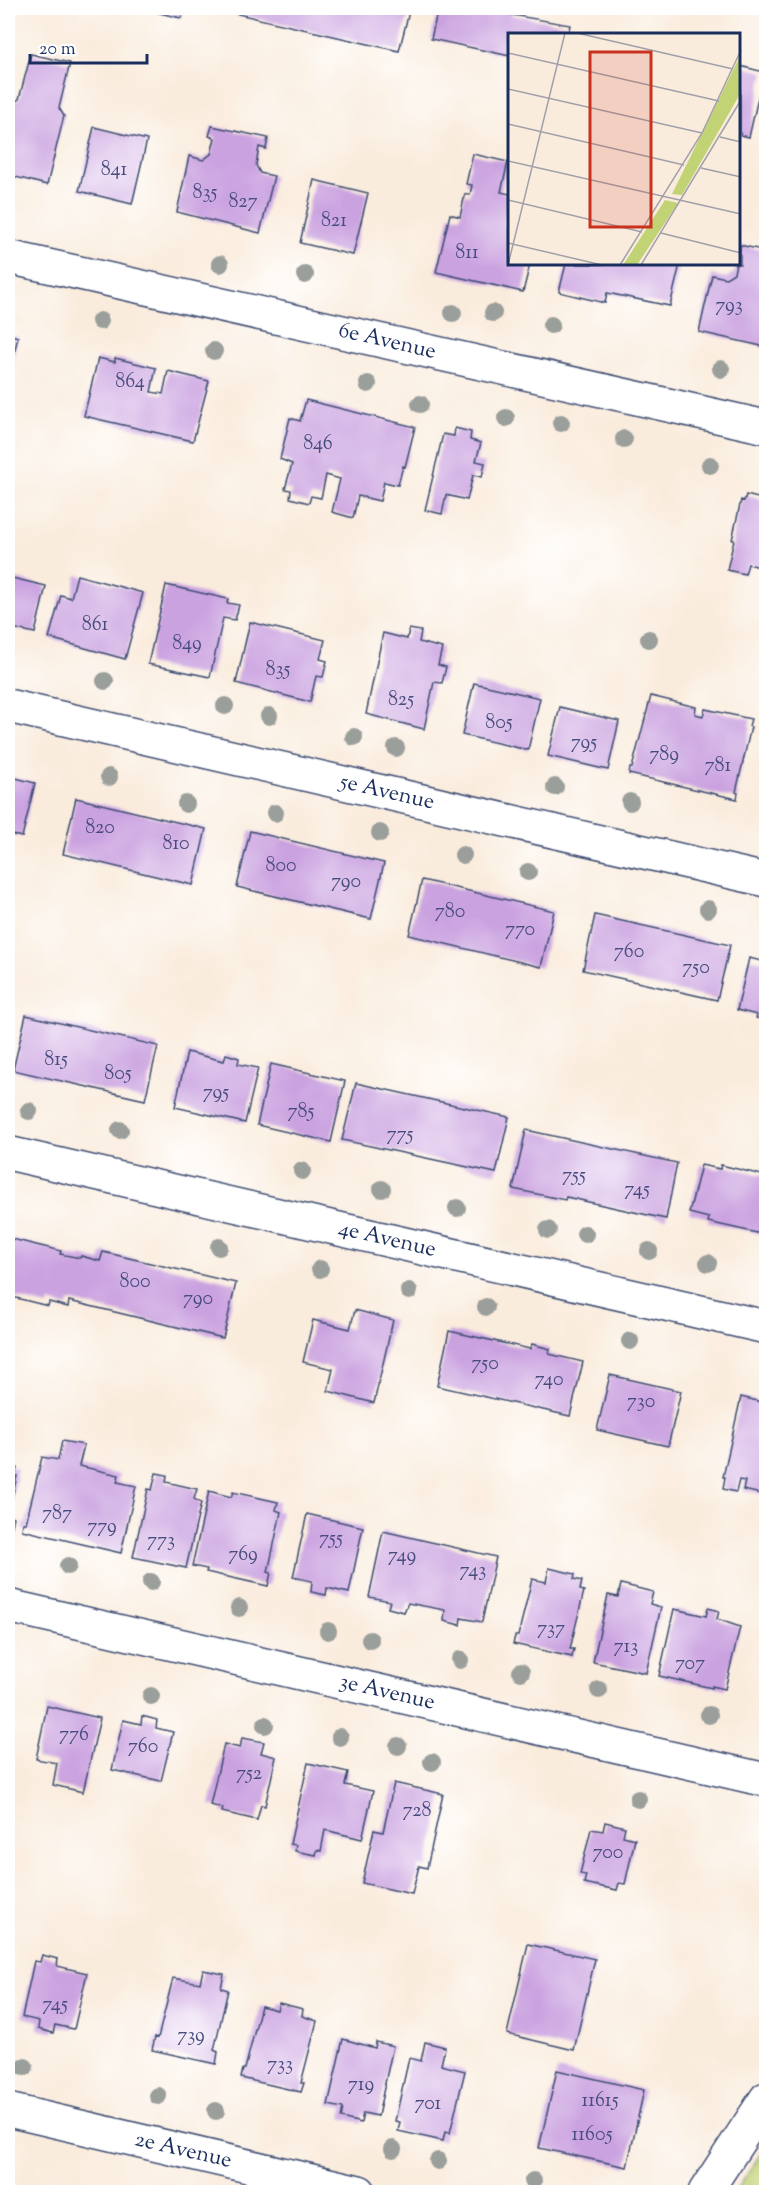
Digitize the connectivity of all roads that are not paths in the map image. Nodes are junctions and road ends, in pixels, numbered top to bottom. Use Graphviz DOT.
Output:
graph roads {
  1 [pos="8,257"];
  2 [pos="766,427"];
  3 [pos="8,706"];
  4 [pos="766,880"];
  5 [pos="8,1153"];
  6 [pos="766,1327"];
  7 [pos="8,1606"];
  8 [pos="766,1780"];
  9 [pos="766,2099"];
  10 [pos="8,2110"];
  11 [pos="359,2193"];
  12 [pos="705,2193"];
  1 -- 2 [label="street, 6e Avenue"];
  3 -- 4 [label="street, 5e Avenue"];
  5 -- 6 [label="street, 4e Avenue"];
  7 -- 8 [label="street, 3e Avenue"];
  9 -- 12 [label="street"];
  10 -- 11 [label="street, 2e Avenue"];
}
